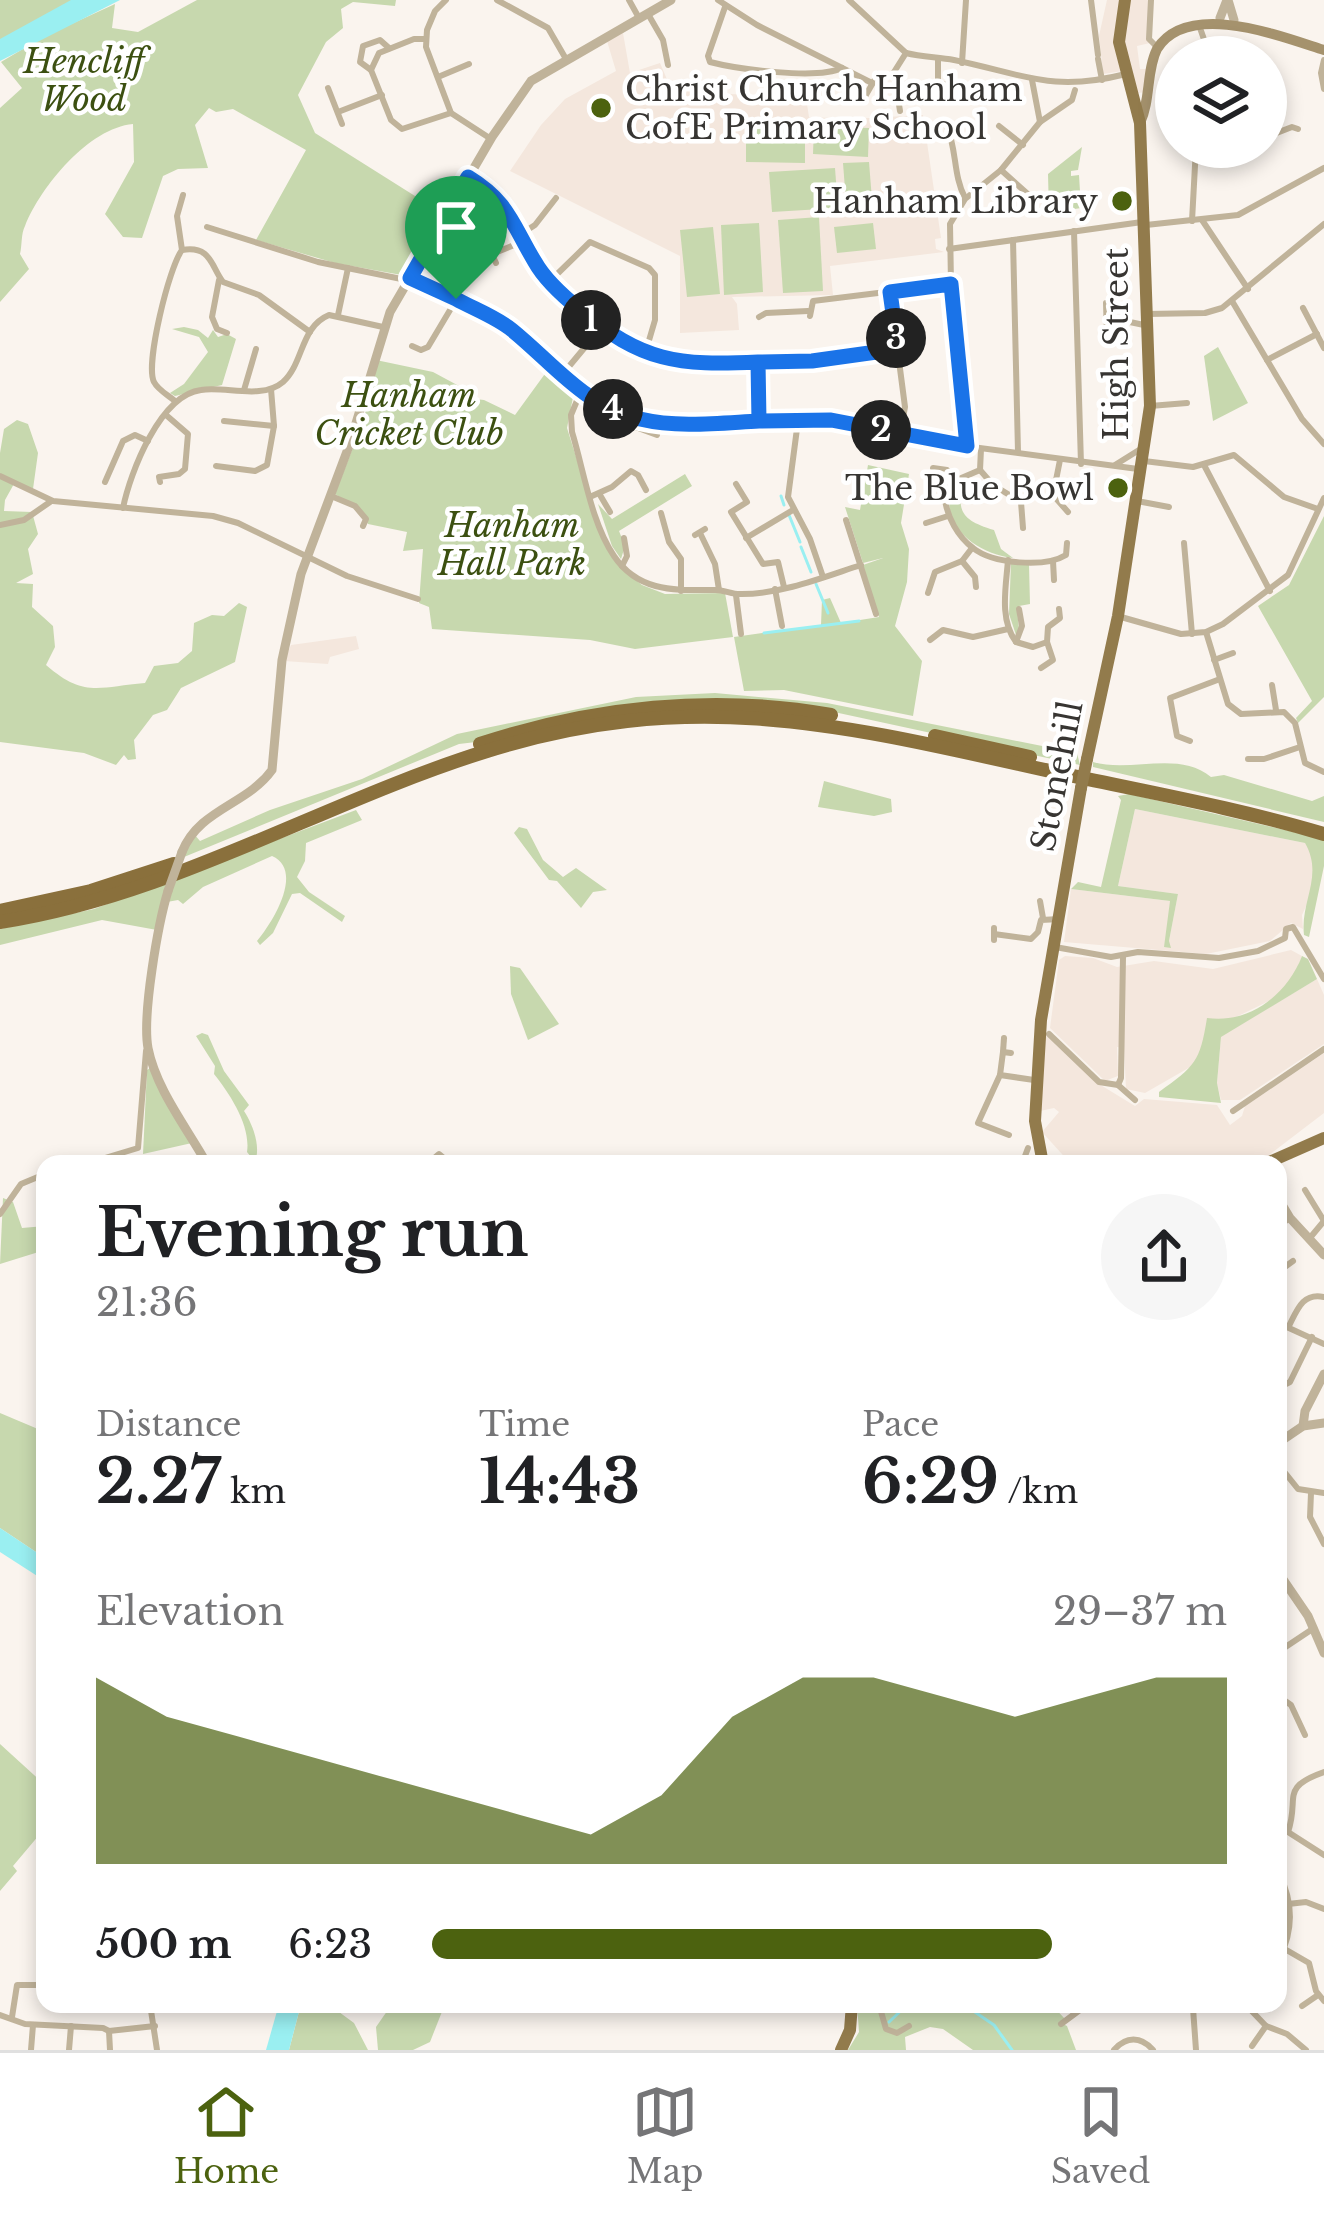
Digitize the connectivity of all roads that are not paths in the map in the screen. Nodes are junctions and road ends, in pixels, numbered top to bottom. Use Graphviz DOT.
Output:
graph roads {
  1 [pos="446,0"];
  2 [pos="497,0"];
  3 [pos="629,0"];
  4 [pos="671,0"];
  5 [pos="849,0"];
  6 [pos="966,0"];
  7 [pos="1090,0"];
  8 [pos="1126,0"];
  9 [pos="1151,0"];
  10 [pos="1227,0"];
  11 [pos="722,3"];
  12 [pos="862,4"];
  13 [pos="644,16"];
  14 [pos="1220,18"];
  15 [pos="1234,20"];
  16 [pos="1198,22"];
  17 [pos="1169,36"];
  18 [pos="1203,36"];
  19 [pos="425,39"];
  20 [pos="1155,45"];
  21 [pos="389,48"];
  22 [pos="1324,50"];
  23 [pos="906,53"];
  24 [pos="1155,57"];
  25 [pos="938,58"];
  26 [pos="566,59"];
  27 [pos="1324,60"];
  28 [pos="962,63"];
  29 [pos="469,64"];
  30 [pos="668,65"];
  31 [pos="842,68"];
  32 [pos="371,70"];
  33 [pos="878,74"];
  34 [pos="1126,74"];
  35 [pos="438,77"];
  36 [pos="1032,80"];
  37 [pos="1102,80"];
  38 [pos="872,83"];
  39 [pos="956,86"];
  40 [pos="328,88"];
  41 [pos="1075,89"];
  42 [pos="1324,89"];
  43 [pos="382,95"];
  44 [pos="863,100"];
  45 [pos="1140,101"];
  46 [pos="900,110"];
  47 [pos="338,112"];
  48 [pos="451,113"];
  49 [pos="1040,122"];
  50 [pos="342,124"];
  51 [pos="999,126"];
  52 [pos="946,127"];
  53 [pos="1287,129"];
  54 [pos="1298,129"];
  55 [pos="491,139"];
  56 [pos="1023,145"];
  57 [pos="1196,168"];
  58 [pos="1324,168"];
  59 [pos="1001,170"];
  60 [pos="468,177"];
  61 [pos="183,196"];
  62 [pos="1030,196"];
  63 [pos="556,198"];
  64 [pos="965,199"];
  65 [pos="1197,220"];
  66 [pos="1142,224"];
  67 [pos="1324,224"];
  68 [pos="208,227"];
  69 [pos="1075,231"];
  70 [pos="523,237"];
  71 [pos="1013,240"];
  72 [pos="950,249"];
  73 [pos="182,250"];
  74 [pos="492,255"];
  75 [pos="348,268"];
  76 [pos="410,278"];
  77 [pos="220,279"];
  78 [pos="550,281"];
  79 [pos="951,284"];
  80 [pos="1248,289"];
  81 [pos="890,292"];
  82 [pos="456,299"];
  83 [pos="1232,301"];
  84 [pos="1106,303"];
  85 [pos="1303,308"];
  86 [pos="763,312"];
  87 [pos="338,315"];
  88 [pos="1106,317"];
  89 [pos="1148,320"];
  90 [pos="383,327"];
  91 [pos="602,328"];
  92 [pos="310,332"];
  93 [pos="222,334"];
  94 [pos="1317,334"];
  95 [pos="1107,336"];
  96 [pos="412,346"];
  97 [pos="1324,348"];
  98 [pos="256,349"];
  99 [pos="898,349"];
  100 [pos="644,354"];
  101 [pos="1267,360"];
  102 [pos="758,362"];
  103 [pos="561,376"];
  104 [pos="271,389"];
  105 [pos="244,391"];
  106 [pos="581,391"];
  107 [pos="176,401"];
  108 [pos="1187,403"];
  109 [pos="1150,406"];
  110 [pos="165,414"];
  111 [pos="639,419"];
  112 [pos="799,420"];
  113 [pos="759,421"];
  114 [pos="274,426"];
  115 [pos="635,428"];
  116 [pos="609,429"];
  117 [pos="1148,433"];
  118 [pos="900,434"];
  119 [pos="657,435"];
  120 [pos="228,436"];
  121 [pos="148,441"];
  122 [pos="1324,444"];
  123 [pos="967,446"];
  124 [pos="981,448"];
  125 [pos="225,452"];
  126 [pos="1018,452"];
  127 [pos="1060,460"];
  128 [pos="1081,464"];
  129 [pos="1143,465"];
  130 [pos="1204,465"];
  131 [pos="1106,467"];
  132 [pos="933,468"];
  133 [pos="980,470"];
  134 [pos="0,476"];
  135 [pos="956,479"];
  136 [pos="105,482"];
  137 [pos="160,482"];
  138 [pos="736,484"];
  139 [pos="993,485"];
  140 [pos="646,490"];
  141 [pos="596,494"];
  142 [pos="331,496"];
  143 [pos="982,498"];
  144 [pos="1324,498"];
  145 [pos="53,501"];
  146 [pos="1137,501"];
  147 [pos="1169,507"];
  148 [pos="123,508"];
  149 [pos="793,510"];
  150 [pos="1318,510"];
  151 [pos="610,512"];
  152 [pos="1068,512"];
  153 [pos="661,513"];
  154 [pos="948,516"];
  155 [pos="846,520"];
  156 [pos="368,522"];
  157 [pos="926,523"];
  158 [pos="0,525"];
  159 [pos="1023,528"];
  160 [pos="700,532"];
  161 [pos="624,538"];
  162 [pos="746,538"];
  163 [pos="1067,544"];
  164 [pos="1184,544"];
  165 [pos="973,548"];
  166 [pos="306,556"];
  167 [pos="1008,560"];
  168 [pos="962,561"];
  169 [pos="1053,561"];
  170 [pos="861,565"];
  171 [pos="622,566"];
  172 [pos="824,577"];
  173 [pos="1054,580"];
  174 [pos="784,587"];
  175 [pos="976,587"];
  176 [pos="775,589"];
  177 [pos="719,590"];
  178 [pos="681,591"];
  179 [pos="1270,591"];
  180 [pos="928,593"];
  181 [pos="736,595"];
  182 [pos="418,599"];
  183 [pos="1018,609"];
  184 [pos="1059,609"];
  185 [pos="877,614"];
  186 [pos="1118,616"];
  187 [pos="782,626"];
  188 [pos="1007,629"];
  189 [pos="1206,632"];
  190 [pos="741,634"];
  191 [pos="1192,634"];
  192 [pos="929,640"];
  193 [pos="1016,642"];
  194 [pos="1047,642"];
  195 [pos="1233,653"];
  196 [pos="1214,660"];
  197 [pos="1041,668"];
  198 [pos="1220,679"];
  199 [pos="1272,685"];
  200 [pos="1276,710"];
  201 [pos="1190,741"];
  202 [pos="1300,747"];
  203 [pos="1252,761"];
  204 [pos="1324,772"];
  205 [pos="1324,829"];
  206 [pos="1040,902"];
  207 [pos="0,911"];
  208 [pos="1043,918"];
  209 [pos="1060,919"];
  210 [pos="0,922"];
  211 [pos="994,934"];
  212 [pos="1055,947"];
  213 [pos="1123,956"];
  214 [pos="1324,979"];
  215 [pos="1049,1034"];
  216 [pos="1004,1038"];
  217 [pos="1324,1049"];
  218 [pos="150,1067"];
  219 [pos="1000,1075"];
  220 [pos="1037,1080"];
  221 [pos="1118,1085"];
  222 [pos="1135,1100"];
  223 [pos="1233,1111"];
  224 [pos="1009,1136"];
  225 [pos="1324,1140"];
  226 [pos="1028,1148"];
  227 [pos="115,1155"];
  228 [pos="202,1155"];
  229 [pos="1025,1155"];
  230 [pos="1041,1155"];
  231 [pos="1287,1157"];
  232 [pos="36,1178"];
  233 [pos="1306,1190"];
  234 [pos="1287,1209"];
  235 [pos="1287,1213"];
  236 [pos="0,1214"];
  237 [pos="1290,1218"];
  238 [pos="1287,1220"];
  239 [pos="1324,1221"];
  240 [pos="1309,1239"];
  241 [pos="1324,1255"];
  242 [pos="1292,1261"];
  243 [pos="1287,1265"];
  244 [pos="1324,1297"];
  245 [pos="1289,1326"];
  246 [pos="1312,1337"];
  247 [pos="1324,1344"];
  248 [pos="1324,1374"];
  249 [pos="1287,1384"];
  250 [pos="1324,1423"];
  251 [pos="1303,1426"];
  252 [pos="1287,1437"];
  253 [pos="1287,1477"];
  254 [pos="1311,1493"];
  255 [pos="1324,1493"];
  256 [pos="1324,1544"];
  257 [pos="1287,1586"];
  258 [pos="1314,1628"];
  259 [pos="1287,1646"];
  260 [pos="1324,1653"];
  261 [pos="1287,1701"];
  262 [pos="1301,1732"];
  263 [pos="1319,1771"];
  264 [pos="1287,1816"];
  265 [pos="1287,1834"];
  266 [pos="1324,1855"];
  267 [pos="1288,1904"];
  268 [pos="1324,1910"];
  269 [pos="1287,1937"];
  270 [pos="1287,1956"];
  271 [pos="36,1984"];
  272 [pos="1321,1998"];
  273 [pos="1304,2002"];
  274 [pos="152,2013"];
  275 [pos="851,2013"];
  276 [pos="881,2013"];
  277 [pos="1079,2013"];
  278 [pos="1193,2013"];
  279 [pos="1254,2013"];
  280 [pos="0,2015"];
  281 [pos="13,2017"];
  282 [pos="33,2025"];
  283 [pos="1066,2025"];
  284 [pos="71,2026"];
  285 [pos="155,2026"];
  286 [pos="909,2026"];
  287 [pos="1266,2026"];
  288 [pos="109,2031"];
  289 [pos="1252,2046"];
  290 [pos="31,2050"];
  291 [pos="69,2050"];
  292 [pos="110,2050"];
  293 [pos="157,2050"];
  294 [pos="841,2050"];
  295 [pos="1114,2050"];
  296 [pos="1153,2050"];
  297 [pos="1196,2050"];
  298 [pos="1306,2050"];
  1 -- 19 [label="street"];
  2 -- 26 [label="street"];
  3 -- 13 [label="street"];
  4 -- 13 [label="street"];
  5 -- 12 [label="street"];
  6 -- 28 [label="street"];
  7 -- 37 [label="street"];
  8 -- 34 [label="main road, High Street"];
  9 -- 20 [label="street"];
  10 -- 14 [label="street"];
  10 -- 15 [label="street"];
  11 -- 31 [label="street"];
  11 -- 31 [label="street"];
  12 -- 23 [label="street"];
  13 -- 26 [label="street"];
  13 -- 30 [label="street"];
  14 -- 15 [label="main road"];
  14 -- 16 [label="main road"];
  15 -- 22 [label="main road"];
  16 -- 17 [label="main road"];
  16 -- 18 [label="street"];
  19 -- 21 [label="street"];
  19 -- 35 [label="street"];
  21 -- 32 [label="street"];
  21 -- 32 [label="street"];
  23 -- 25 [label="street"];
  23 -- 46 [label="street"];
  24 -- 45 [label="main road"];
  25 -- 28 [label="street"];
  25 -- 39 [label="street"];
  26 -- 55 [label="street"];
  27 -- 42 [label="street"];
  28 -- 36 [label="street"];
  29 -- 35 [label="street"];
  31 -- 38 [label="street"];
  32 -- 43 [label="street"];
  33 -- 38 [label="street"];
  34 -- 37 [label="street"];
  34 -- 45 [label="main road, High Street"];
  35 -- 48 [label="street"];
  36 -- 37 [label="street"];
  36 -- 49 [label="street"];
  38 -- 44 [label="street"];
  40 -- 47 [label="street"];
  41 -- 49 [label="street"];
  43 -- 47 [label="street"];
  43 -- 48 [label="street"];
  45 -- 66 [label="main road, High Street"];
  47 -- 50 [label="street"];
  48 -- 55 [label="street"];
  49 -- 56 [label="street"];
  51 -- 56 [label="street"];
  52 -- 64 [label="street"];
  53 -- 54 [label="street"];
  55 -- 60 [label="street"];
  56 -- 59 [label="street"];
  57 -- 65 [label="street"];
  58 -- 65 [label="street"];
  59 -- 62 [label="street"];
  59 -- 64 [label="street"];
  60 -- 70 [label="street"];
  60 -- 76 [label="street"];
  61 -- 73 [label="street"];
  63 -- 70 [label="street"];
  64 -- 72 [label="street"];
  65 -- 66 [label="street"];
  65 -- 80 [label="street"];
  66 -- 69 [label="street"];
  66 -- 89 [label="main road, High Street"];
  67 -- 80 [label="street"];
  68 -- 75 [label="street"];
  69 -- 71 [label="street"];
  69 -- 128 [label="street"];
  70 -- 74 [label="street"];
  70 -- 78 [label="street"];
  71 -- 72 [label="street"];
  71 -- 126 [label="street"];
  72 -- 79 [label="street"];
  73 -- 77 [label="street"];
  73 -- 107 [label="street"];
  75 -- 76 [label="street"];
  75 -- 87 [label="street"];
  76 -- 82 [label="street"];
  76 -- 90 [label="street"];
  77 -- 92 [label="street"];
  77 -- 93 [label="street"];
  78 -- 91 [label="street"];
  78 -- 100 [label="street"];
  79 -- 81 [label="street"];
  79 -- 123 [label="street"];
  80 -- 83 [label="street"];
  81 -- 86 [label="street"];
  81 -- 99 [label="street"];
  82 -- 96 [label="street"];
  82 -- 103 [label="street"];
  83 -- 89 [label="street"];
  83 -- 101 [label="street"];
  84 -- 88 [label="street"];
  85 -- 94 [label="street"];
  87 -- 90 [label="street"];
  87 -- 92 [label="street"];
  88 -- 89 [label="street"];
  88 -- 95 [label="street"];
  89 -- 109 [label="main road, High Street"];
  90 -- 142 [label="street"];
  91 -- 100 [label="street"];
  91 -- 103 [label="street"];
  92 -- 104 [label="street"];
  94 -- 97 [label="street"];
  94 -- 101 [label="street"];
  98 -- 105 [label="street"];
  99 -- 102 [label="street"];
  99 -- 118 [label="street"];
  100 -- 102 [label="street"];
  101 -- 122 [label="street"];
  102 -- 113 [label="street"];
  103 -- 106 [label="street"];
  104 -- 105 [label="street"];
  104 -- 114 [label="street"];
  105 -- 107 [label="street"];
  106 -- 111 [label="street"];
  106 -- 141 [label="street"];
  107 -- 110 [label="street"];
  108 -- 109 [label="street"];
  109 -- 117 [label="main road, High Street"];
  110 -- 121 [label="street"];
  110 -- 137 [label="street"];
  111 -- 113 [label="street"];
  111 -- 115 [label="street"];
  112 -- 113 [label="street"];
  112 -- 118 [label="street"];
  112 -- 149 [label="street"];
  114 -- 120 [label="street"];
  114 -- 125 [label="street"];
  115 -- 116 [label="street"];
  115 -- 119 [label="street"];
  117 -- 129 [label="main road, High Street"];
  117 -- 131 [label="street"];
  118 -- 123 [label="street"];
  121 -- 136 [label="street"];
  121 -- 148 [label="street"];
  123 -- 124 [label="street"];
  124 -- 126 [label="street"];
  124 -- 133 [label="street"];
  126 -- 127 [label="street"];
  127 -- 128 [label="street"];
  127 -- 152 [label="street"];
  128 -- 131 [label="street"];
  129 -- 130 [label="street"];
  129 -- 131 [label="street"];
  129 -- 146 [label="main road, High Street"];
  130 -- 150 [label="street"];
  130 -- 179 [label="street"];
  132 -- 135 [label="street"];
  133 -- 135 [label="street"];
  133 -- 139 [label="street"];
  134 -- 145 [label="street"];
  135 -- 154 [label="street"];
  138 -- 162 [label="street"];
  139 -- 143 [label="street"];
  139 -- 159 [label="street"];
  140 -- 141 [label="street"];
  141 -- 151 [label="street"];
  141 -- 171 [label="street"];
  142 -- 156 [label="street"];
  142 -- 166 [label="street"];
  144 -- 150 [label="street"];
  145 -- 148 [label="street"];
  145 -- 158 [label="street"];
  146 -- 147 [label="street"];
  146 -- 186 [label="main road, High Street"];
  148 -- 166 [label="street"];
  149 -- 162 [label="street"];
  149 -- 172 [label="street"];
  150 -- 179 [label="street"];
  153 -- 178 [label="street"];
  154 -- 157 [label="street"];
  154 -- 165 [label="street"];
  155 -- 170 [label="street"];
  160 -- 177 [label="street"];
  161 -- 171 [label="street"];
  162 -- 174 [label="street"];
  163 -- 169 [label="street"];
  164 -- 191 [label="street"];
  165 -- 167 [label="street"];
  165 -- 168 [label="street"];
  166 -- 182 [label="street"];
  166 -- 218 [label="street, bridge"];
  167 -- 169 [label="street"];
  167 -- 188 [label="street"];
  168 -- 175 [label="street"];
  168 -- 180 [label="street"];
  169 -- 173 [label="street"];
  170 -- 172 [label="street"];
  170 -- 185 [label="street"];
  171 -- 178 [label="street"];
  172 -- 174 [label="street"];
  174 -- 176 [label="street"];
  176 -- 181 [label="street"];
  176 -- 187 [label="street"];
  177 -- 178 [label="street"];
  177 -- 181 [label="street"];
  179 -- 189 [label="street"];
  181 -- 190 [label="street"];
  183 -- 193 [label="street"];
  184 -- 194 [label="street"];
  186 -- 191 [label="street"];
  186 -- 209 [label="main road, Stonehill, bridge"];
  188 -- 192 [label="street"];
  188 -- 193 [label="street"];
  189 -- 191 [label="street"];
  189 -- 196 [label="street"];
  193 -- 194 [label="street"];
  194 -- 197 [label="street"];
  195 -- 196 [label="street"];
  196 -- 198 [label="street"];
  198 -- 200 [label="street"];
  198 -- 201 [label="street"];
  199 -- 200 [label="street"];
  200 -- 202 [label="street"];
  202 -- 203 [label="street"];
  202 -- 204 [label="street"];
  205 -- 207 [label="highway"];
  205 -- 210 [label="highway"];
  206 -- 208 [label="street"];
  208 -- 209 [label="street"];
  208 -- 211 [label="street"];
  209 -- 212 [label="main road, Stonehill"];
  212 -- 213 [label="street"];
  212 -- 220 [label="main road, Stonehill"];
  213 -- 214 [label="street"];
  213 -- 221 [label="street"];
  215 -- 221 [label="street"];
  216 -- 219 [label="street"];
  217 -- 223 [label="street"];
  218 -- 227 [label="street"];
  218 -- 228 [label="street"];
  219 -- 220 [label="street"];
  219 -- 224 [label="street"];
  220 -- 230 [label="main road, Stonehill"];
  221 -- 222 [label="street"];
  225 -- 231 [label="main road"];
  226 -- 229 [label="street"];
  232 -- 236 [label="street"];
  233 -- 239 [label="street"];
  234 -- 237 [label="street"];
  235 -- 237 [label="street"];
  237 -- 238 [label="street"];
  237 -- 240 [label="street"];
  239 -- 240 [label="street"];
  240 -- 241 [label="street"];
  242 -- 243 [label="street"];
  244 -- 245 [label="street"];
  245 -- 246 [label="street"];
  246 -- 247 [label="street"];
  246 -- 249 [label="street"];
  248 -- 251 [label="street"];
  250 -- 251 [label="street"];
  251 -- 252 [label="street"];
  253 -- 254 [label="street"];
  254 -- 255 [label="street"];
  254 -- 256 [label="street"];
  257 -- 258 [label="street"];
  258 -- 259 [label="street"];
  258 -- 260 [label="street"];
  261 -- 262 [label="street"];
  263 -- 264 [label="street"];
  265 -- 266 [label="street"];
  267 -- 268 [label="street"];
  267 -- 269 [label="street"];
  270 -- 272 [label="street"];
  271 -- 281 [label="street"];
  272 -- 273 [label="street"];
  274 -- 285 [label="street"];
  275 -- 294 [label="main road"];
  276 -- 286 [label="street"];
  277 -- 283 [label="street"];
  278 -- 297 [label="street"];
  279 -- 287 [label="street"];
  280 -- 281 [label="street"];
  281 -- 282 [label="street"];
  282 -- 284 [label="street"];
  282 -- 290 [label="street"];
  284 -- 288 [label="street"];
  284 -- 291 [label="street"];
  285 -- 288 [label="street"];
  285 -- 293 [label="street"];
  287 -- 289 [label="street"];
  287 -- 298 [label="street"];
  288 -- 292 [label="street"];
  295 -- 296 [label="street"];
}
